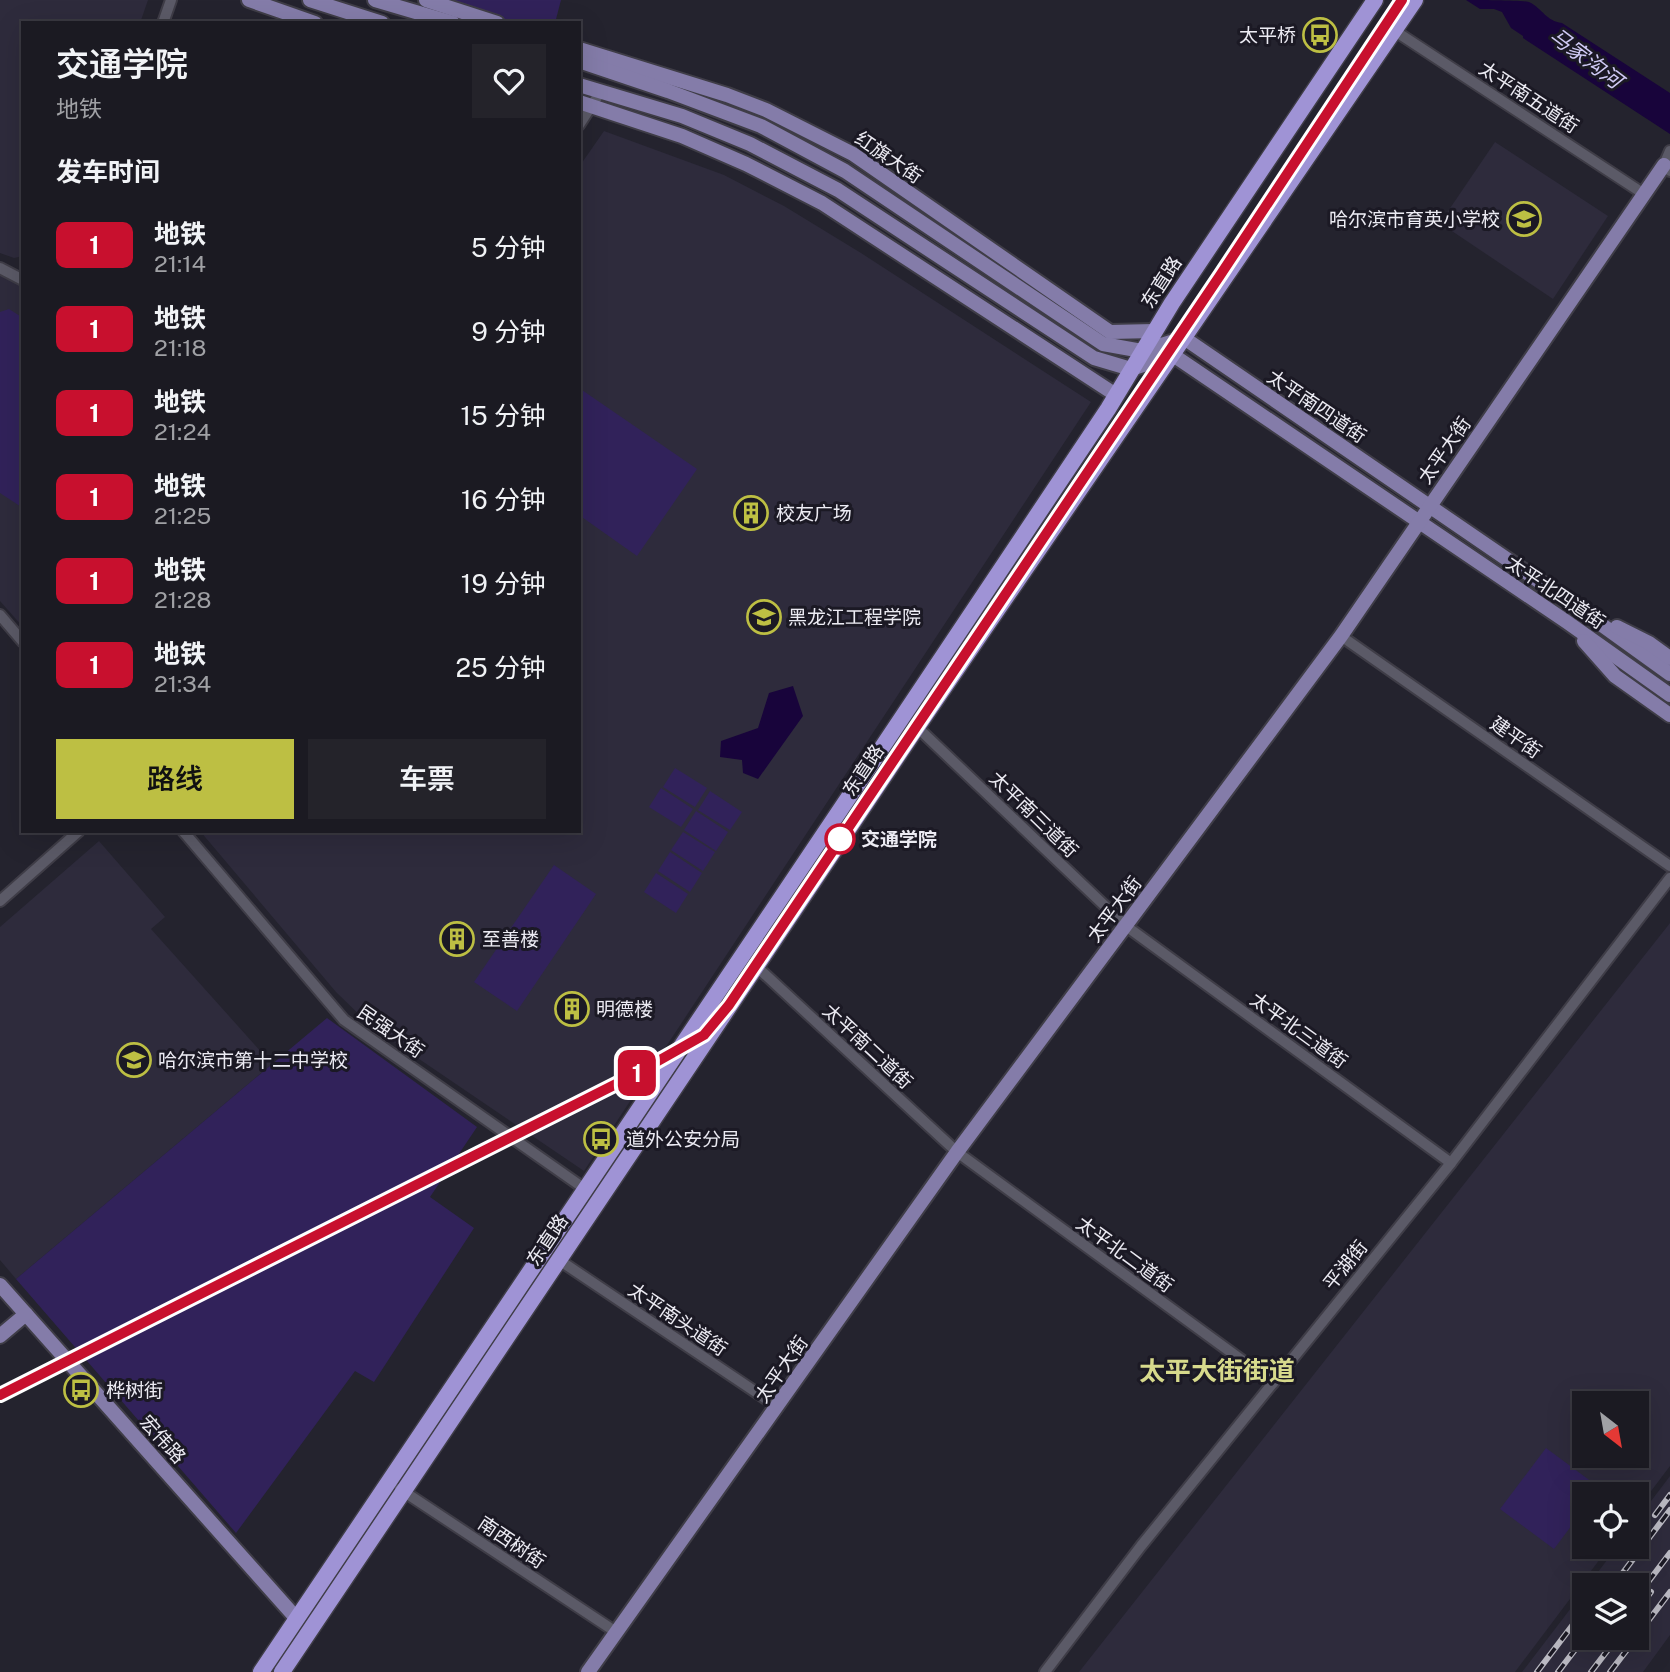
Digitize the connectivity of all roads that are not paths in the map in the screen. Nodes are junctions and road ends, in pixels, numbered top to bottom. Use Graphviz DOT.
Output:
graph roads {
  1 [pos="171,0"];
  2 [pos="249,0"];
  3 [pos="310,0"];
  4 [pos="374,0"];
  5 [pos="426,0"];
  6 [pos="1375,0"];
  7 [pos="1415,0"];
  8 [pos="164,21"];
  9 [pos="309,21"];
  10 [pos="376,21"];
  11 [pos="446,21"];
  12 [pos="492,21"];
  13 [pos="1395,31"];
  14 [pos="581,50"];
  15 [pos="581,62"];
  16 [pos="581,86"];
  17 [pos="601,91"];
  18 [pos="585,104"];
  19 [pos="1670,151"];
  20 [pos="1667,168"];
  21 [pos="1644,194"];
  22 [pos="0,268"];
  23 [pos="21,279"];
  24 [pos="1154,331"];
  25 [pos="1184,338"];
  26 [pos="1142,351"];
  27 [pos="1173,355"];
  28 [pos="1131,369"];
  29 [pos="1116,395"];
  30 [pos="1429,506"];
  31 [pos="1418,522"];
  32 [pos="1584,612"];
  33 [pos="0,615"];
  34 [pos="1567,622"];
  35 [pos="1341,636"];
  36 [pos="21,640"];
  37 [pos="1670,658"];
  38 [pos="1670,674"];
  39 [pos="1670,695"];
  40 [pos="1670,715"];
  41 [pos="917,727"];
  42 [pos="77,833"];
  43 [pos="185,833"];
  44 [pos="1670,866"];
  45 [pos="1670,878"];
  46 [pos="0,901"];
  47 [pos="1126,926"];
  48 [pos="756,966"];
  49 [pos="957,1152"];
  50 [pos="1451,1163"];
  51 [pos="585,1189"];
  52 [pos="559,1260"];
  53 [pos="0,1285"];
  54 [pos="26,1314"];
  55 [pos="0,1336"];
  56 [pos="1273,1383"];
  57 [pos="778,1407"];
  58 [pos="389,1481"];
  59 [pos="404,1491"];
  60 [pos="297,1619"];
  61 [pos="616,1632"];
  62 [pos="261,1672"];
  63 [pos="282,1672"];
  64 [pos="588,1672"];
  65 [pos="1045,1672"];
  1 -- 8 [label="street"];
  2 -- 9 [label="main road"];
  3 -- 10 [label="main road"];
  4 -- 11 [label="main road"];
  5 -- 12 [label="main road"];
  6 -- 24 [label="highway, 东直路"];
  7 -- 13 [label="highway, 东直路"];
  13 -- 21 [label="street, 太平南五道街"];
  13 -- 25 [label="highway, 东直路"];
  14 -- 24 [label="main road, 红旗大街"];
  15 -- 26 [label="main road, 红旗大街"];
  16 -- 17 [label="main road"];
  17 -- 18 [label="street"];
  17 -- 28 [label="main road"];
  18 -- 29 [label="main road"];
  19 -- 20 [label="street"];
  20 -- 21 [label="main road, 太平大街"];
  21 -- 30 [label="main road, 太平大街"];
  22 -- 23 [label="street"];
  24 -- 26 [label="highway, 东直路"];
  25 -- 26 [label="main road"];
  25 -- 27 [label="highway, 东直路"];
  25 -- 30 [label="main road, 太平南四道街"];
  26 -- 28 [label="highway, 东直路"];
  27 -- 28 [label="main road"];
  27 -- 31 [label="main road, 太平南四道街"];
  27 -- 41 [label="highway, 东直路"];
  28 -- 29 [label="highway, 东直路"];
  29 -- 51 [label="highway, 东直路"];
  30 -- 31 [label="main road, 太平大街"];
  30 -- 32 [label="main road, 太平北四道街"];
  31 -- 34 [label="main road, 太平北四道街"];
  31 -- 35 [label="main road, 太平大街"];
  32 -- 37 [label="main road"];
  32 -- 38 [label="main road, 太平北四道街"];
  33 -- 36 [label="street"];
  34 -- 39 [label="main road, 太平北四道街"];
  34 -- 40 [label="main road"];
  35 -- 44 [label="street, 建平街"];
  35 -- 47 [label="main road, 太平大街"];
  41 -- 47 [label="street, 太平南三道街"];
  41 -- 48 [label="highway, 东直路"];
  42 -- 46 [label="street"];
  43 -- 51 [label="street, 民强大街"];
  45 -- 50 [label="street, 平湖街"];
  47 -- 49 [label="main road, 太平大街"];
  47 -- 50 [label="street, 太平北三道街"];
  48 -- 49 [label="street, 太平南二道街"];
  48 -- 52 [label="highway, 东直路"];
  49 -- 56 [label="street, 太平北二道街"];
  49 -- 57 [label="main road, 太平大街"];
  50 -- 56 [label="street, 平湖街"];
  51 -- 58 [label="highway, 东直路"];
  52 -- 57 [label="street, 太平南头道街"];
  52 -- 59 [label="highway, 东直路"];
  53 -- 54 [label="main road, 宏伟路"];
  54 -- 55 [label="main road"];
  54 -- 60 [label="main road, 宏伟路"];
  56 -- 65 [label="street, 平湖街"];
  57 -- 61 [label="main road, 太平大街"];
  58 -- 59 [label="street, 南西树街"];
  58 -- 60 [label="highway, 东直路"];
  59 -- 61 [label="street, 南西树街"];
  59 -- 63 [label="highway, 东直路"];
  60 -- 62 [label="highway, 东直路"];
  61 -- 64 [label="main road, 太平大街"];
}
